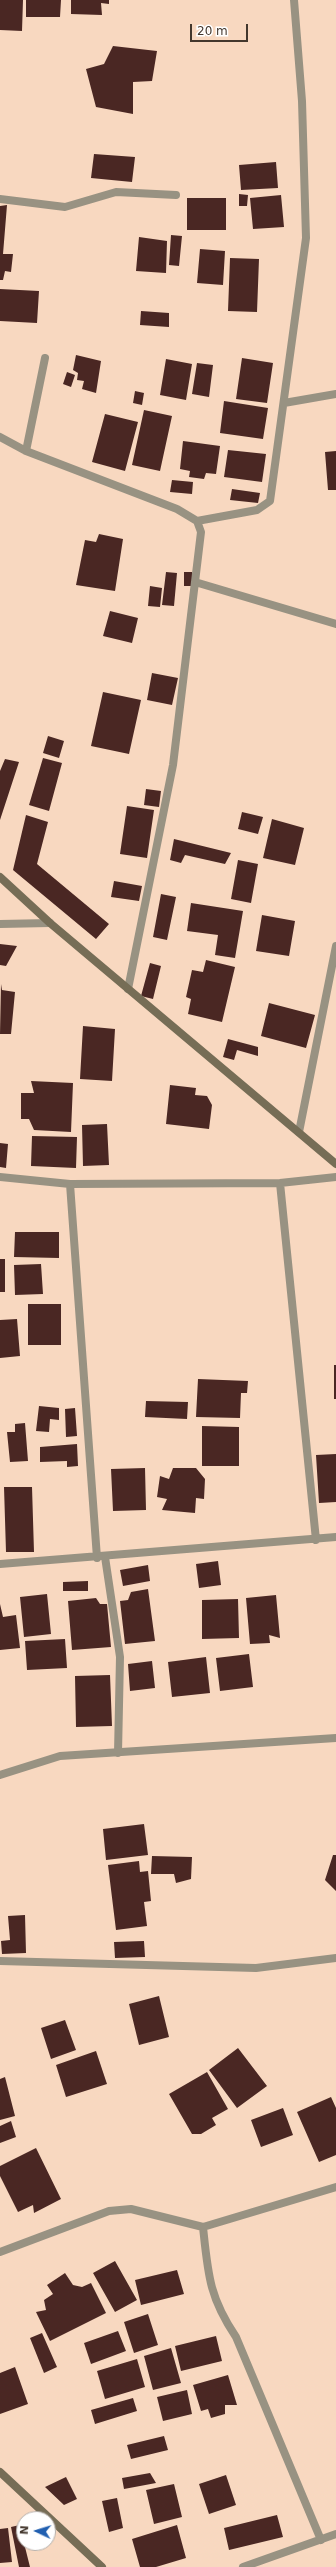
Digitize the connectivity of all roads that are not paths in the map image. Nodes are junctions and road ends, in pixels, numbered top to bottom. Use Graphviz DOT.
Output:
graph roads {
  1 [pos="294,0"];
  2 [pos="176,195"];
  3 [pos="0,199"];
  4 [pos="45,358"];
  5 [pos="336,394"];
  6 [pos="284,403"];
  7 [pos="0,437"];
  8 [pos="26,451"];
  9 [pos="197,521"];
  10 [pos="195,582"];
  11 [pos="336,624"];
  12 [pos="0,877"];
  13 [pos="50,923"];
  14 [pos="0,924"];
  15 [pos="336,946"];
  16 [pos="128,988"];
  17 [pos="299,1132"];
  18 [pos="336,1164"];
  19 [pos="0,1177"];
  20 [pos="336,1177"];
  21 [pos="280,1183"];
  22 [pos="70,1184"];
  23 [pos="336,1537"];
  24 [pos="316,1540"];
  25 [pos="101,1558"];
  26 [pos="0,1564"];
  27 [pos="336,1738"];
  28 [pos="118,1753"];
  29 [pos="0,1775"];
  30 [pos="336,1958"];
  31 [pos="0,1961"];
  32 [pos="336,2188"];
  33 [pos="203,2227"];
  34 [pos="0,2252"];
  35 [pos="0,2472"];
  36 [pos="336,2534"];
  37 [pos="321,2540"];
  38 [pos="102,2567"];
  39 [pos="243,2567"];
  1 -- 6 [label="street"];
  2 -- 3 [label="street"];
  4 -- 8 [label="street"];
  5 -- 6 [label="street"];
  6 -- 9 [label="street"];
  7 -- 8 [label="street"];
  8 -- 9 [label="street"];
  9 -- 10 [label="street"];
  10 -- 11 [label="street"];
  10 -- 16 [label="street"];
  12 -- 13 [label="street"];
  13 -- 14 [label="street"];
  13 -- 16 [label="street"];
  15 -- 17 [label="street"];
  16 -- 17 [label="street"];
  17 -- 18 [label="street"];
  19 -- 22 [label="street"];
  20 -- 21 [label="street"];
  21 -- 22 [label="street"];
  21 -- 24 [label="street"];
  22 -- 25 [label="street"];
  23 -- 24 [label="street"];
  24 -- 25 [label="street"];
  25 -- 26 [label="street"];
  25 -- 28 [label="street"];
  27 -- 28 [label="street"];
  28 -- 29 [label="street"];
  30 -- 31 [label="street"];
  32 -- 33 [label="street"];
  33 -- 34 [label="street"];
  33 -- 37 [label="street"];
  35 -- 38 [label="street"];
  36 -- 37 [label="street"];
  37 -- 39 [label="street"];
}
